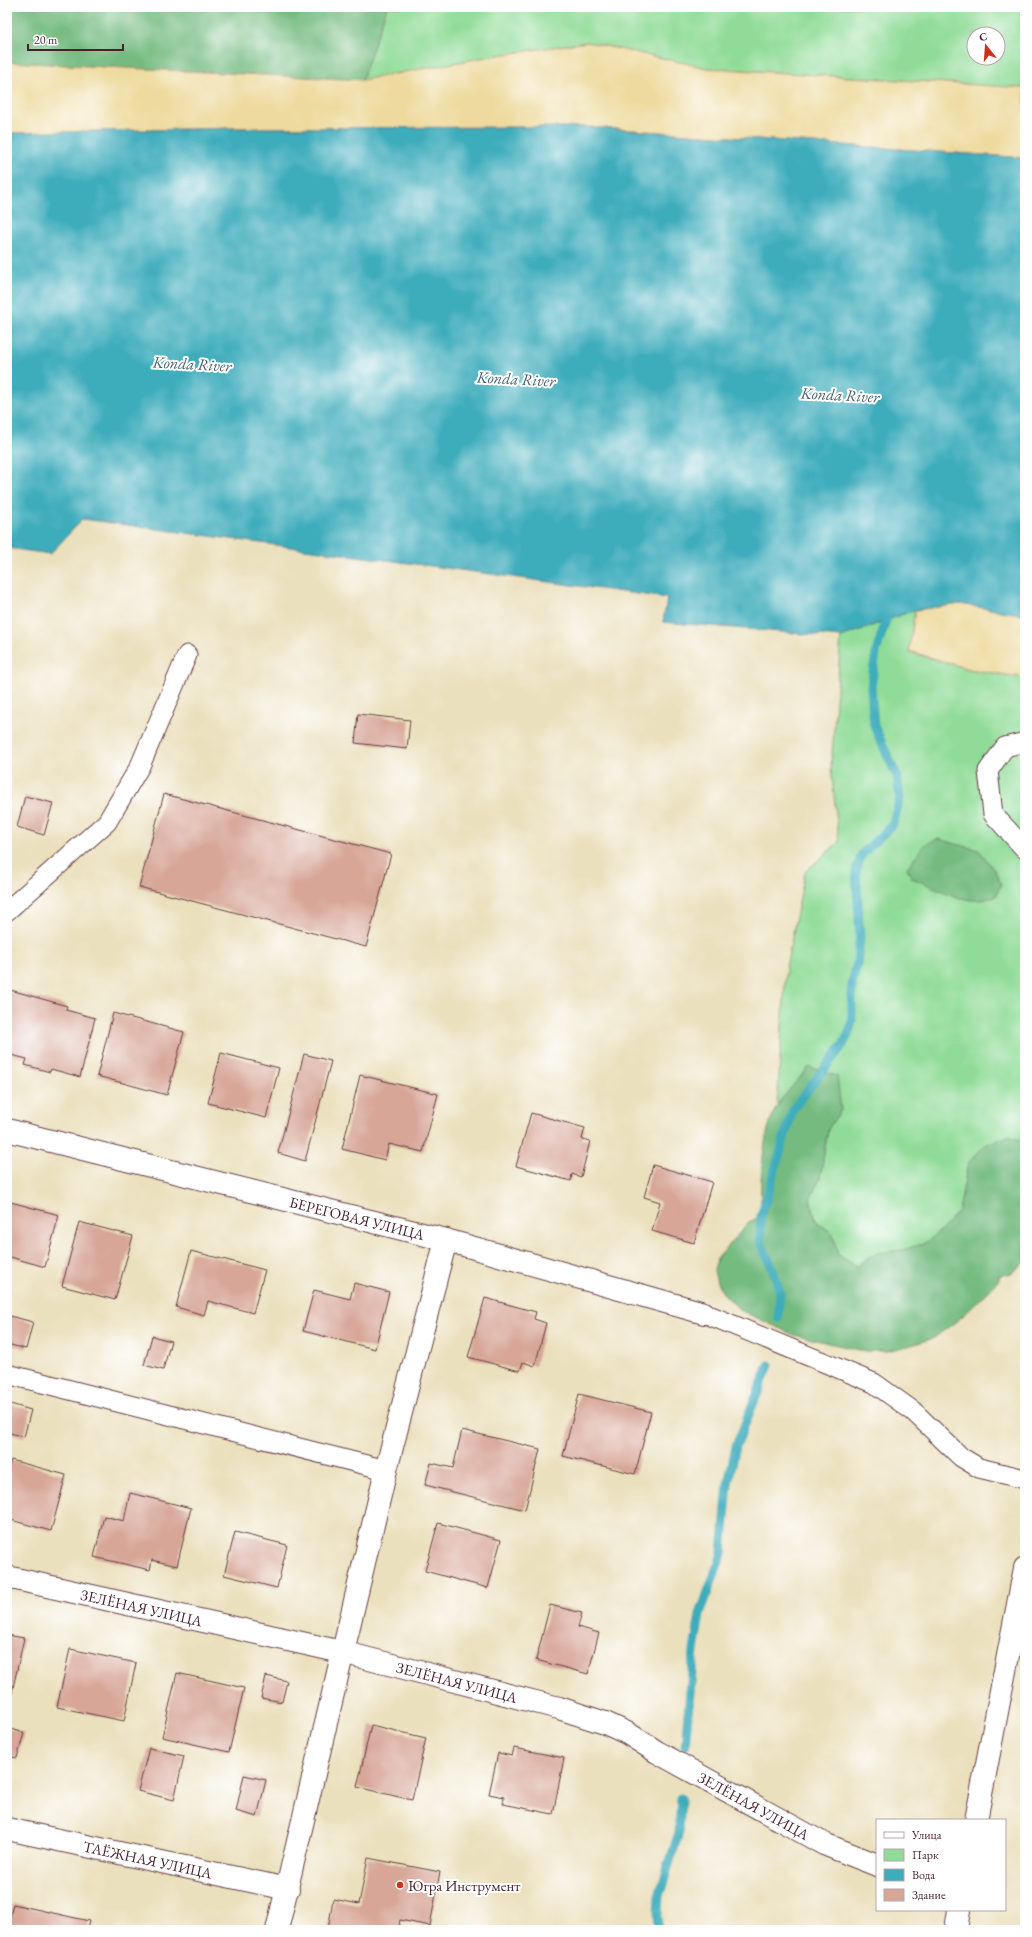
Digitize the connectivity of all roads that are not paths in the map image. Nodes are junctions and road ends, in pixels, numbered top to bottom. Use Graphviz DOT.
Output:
graph roads {
  1 [pos="188,655"];
  2 [pos="1025,742"];
  3 [pos="1025,849"];
  4 [pos="7,911"];
  5 [pos="7,1130"];
  6 [pos="446,1240"];
  7 [pos="704,1313"];
  8 [pos="7,1374"];
  9 [pos="386,1470"];
  10 [pos="1025,1479"];
  11 [pos="1025,1568"];
  12 [pos="7,1577"];
  13 [pos="342,1652"];
  14 [pos="976,1819"];
  15 [pos="7,1829"];
  16 [pos="876,1865"];
  17 [pos="288,1889"];
  18 [pos="959,1911"];
  19 [pos="277,1930"];
  20 [pos="956,1930"];
  1 -- 4 [label="lane"];
  2 -- 3 [label="lane"];
  5 -- 6 [label="street, БЕРЕГОВАЯ УЛИЦА"];
  6 -- 7 [label="street, БЕРЕГОВАЯ УЛИЦА"];
  6 -- 9 [label="street"];
  7 -- 10 [label="lane"];
  8 -- 9 [label="lane"];
  9 -- 13 [label="street"];
  11 -- 14 [label="street"];
  12 -- 13 [label="street, ЗЕЛЁНАЯ УЛИЦА"];
  13 -- 16 [label="street, ЗЕЛЁНАЯ УЛИЦА"];
  13 -- 17 [label="street"];
  15 -- 17 [label="street, ТАЁЖНАЯ УЛИЦА"];
  17 -- 19 [label="street"];
  18 -- 20 [label="street"];
}
